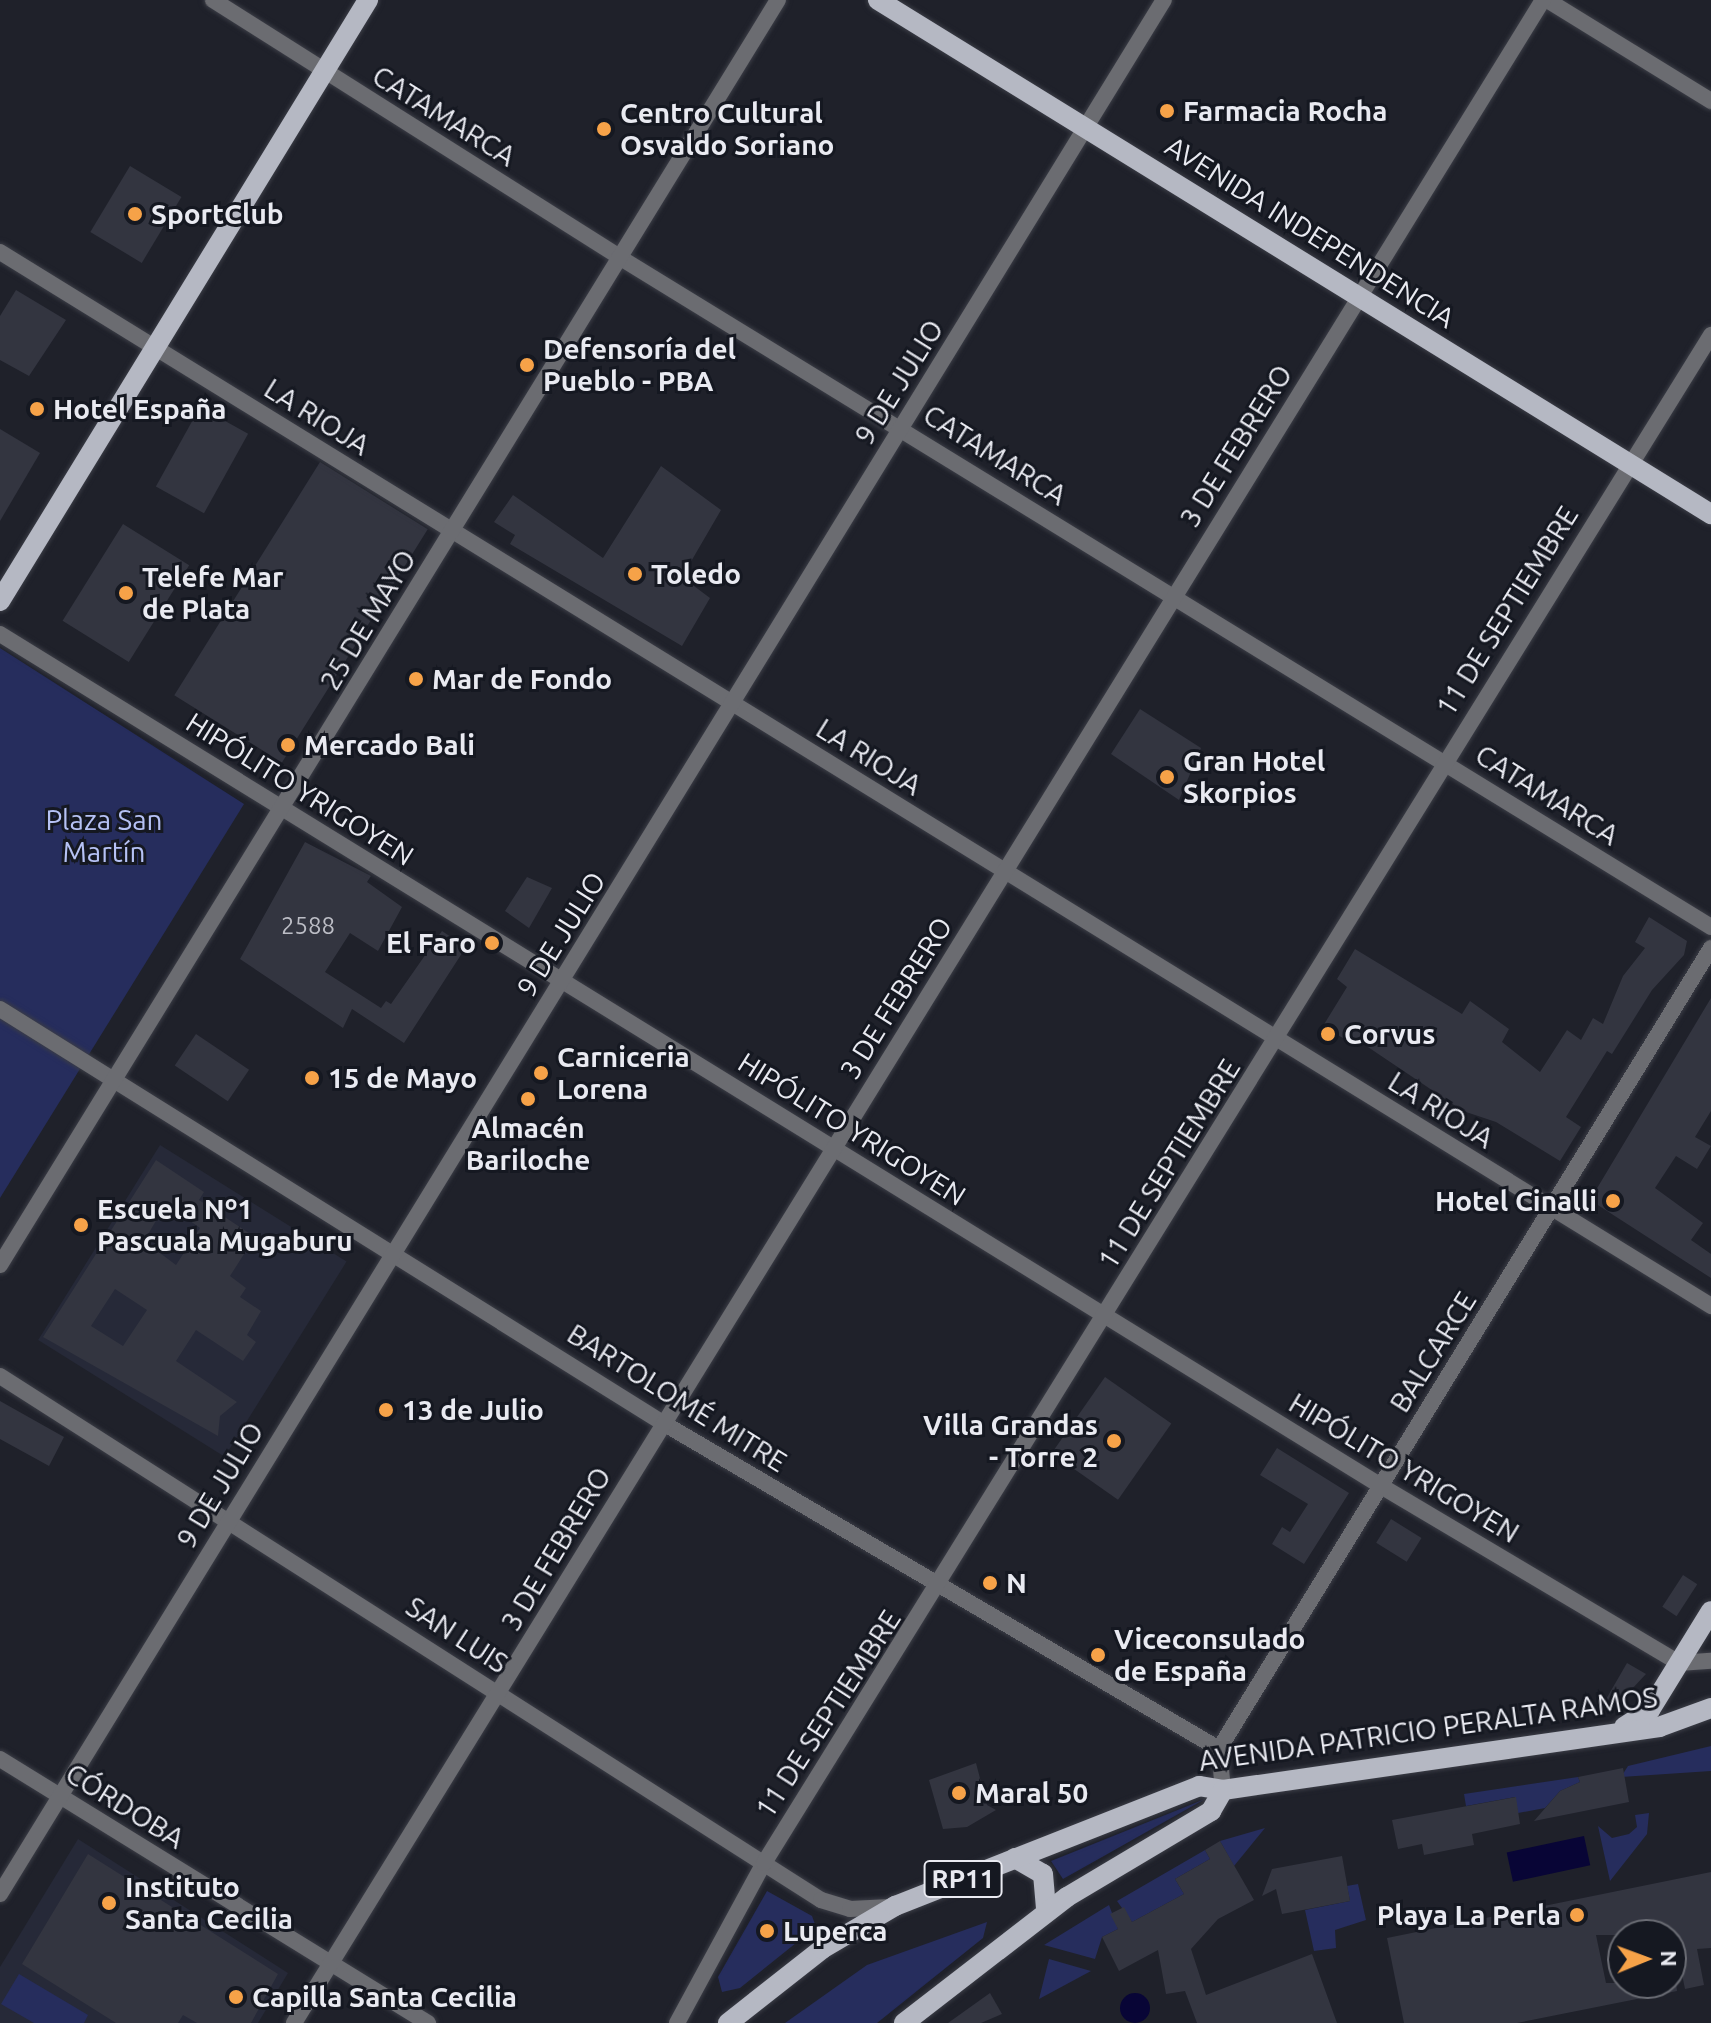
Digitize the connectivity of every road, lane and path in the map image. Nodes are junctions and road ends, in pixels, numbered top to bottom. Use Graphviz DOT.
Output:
graph roads {
  1 [pos="213,0"];
  2 [pos="368,0"];
  3 [pos="778,0"];
  4 [pos="878,0"];
  5 [pos="1164,0"];
  6 [pos="1545,0"];
  7 [pos="324,71"];
  8 [pos="1711,101"];
  9 [pos="1087,126"];
  10 [pos="0,252"];
  11 [pos="619,257"];
  12 [pos="1360,295"];
  13 [pos="1711,335"];
  14 [pos="155,348"];
  15 [pos="901,428"];
  16 [pos="1629,463"];
  17 [pos="1711,514"];
  18 [pos="452,530"];
  19 [pos="1175,596"];
  20 [pos="0,601"];
  21 [pos="0,634"];
  22 [pos="733,704"];
  23 [pos="1444,763"];
  24 [pos="284,809"];
  25 [pos="1005,871"];
  26 [pos="1711,927"];
  27 [pos="1711,948"];
  28 [pos="562,981"];
  29 [pos="0,1009"];
  30 [pos="1276,1039"];
  31 [pos="116,1078"];
  32 [pos="834,1148"];
  33 [pos="1552,1209"];
  34 [pos="394,1251"];
  35 [pos="0,1265"];
  36 [pos="1711,1306"];
  37 [pos="1106,1316"];
  38 [pos="0,1376"];
  39 [pos="663,1423"];
  40 [pos="1381,1486"];
  41 [pos="230,1519"];
  42 [pos="940,1587"];
  43 [pos="1711,1611"];
  44 [pos="1711,1661"];
  45 [pos="1679,1663"];
  46 [pos="499,1693"];
  47 [pos="1711,1708"];
  48 [pos="1597,1734"];
  49 [pos="1219,1749"];
  50 [pos="0,1759"];
  51 [pos="1223,1790"];
  52 [pos="60,1797"];
  53 [pos="1015,1858"];
  54 [pos="764,1863"];
  55 [pos="0,1894"];
  56 [pos="895,1906"];
  57 [pos="1046,1911"];
  58 [pos="331,1964"];
  59 [pos="294,2023"];
  60 [pos="428,2023"];
  61 [pos="677,2023"];
  62 [pos="728,2023"];
  63 [pos="904,2023"];
  1 -- 7 [label="street, CATAMARCA"];
  2 -- 7 [label="main road"];
  3 -- 11 [label="street, 25 DE MAYO"];
  4 -- 9 [label="main road, AVENIDA INDEPENDENCIA"];
  5 -- 9 [label="street, 9 DE JULIO"];
  6 -- 8 [label="street"];
  6 -- 12 [label="street, 3 DE FEBRERO"];
  7 -- 11 [label="street, CATAMARCA"];
  7 -- 14 [label="main road"];
  9 -- 12 [label="main road, AVENIDA INDEPENDENCIA"];
  9 -- 15 [label="street, 9 DE JULIO"];
  10 -- 14 [label="street, LA RIOJA"];
  11 -- 15 [label="street, CATAMARCA"];
  11 -- 18 [label="street, 25 DE MAYO"];
  12 -- 16 [label="main road, AVENIDA INDEPENDENCIA"];
  12 -- 19 [label="street, 3 DE FEBRERO"];
  13 -- 16 [label="street, 11 DE SEPTIEMBRE"];
  14 -- 18 [label="street, LA RIOJA"];
  14 -- 20 [label="main road"];
  15 -- 19 [label="street, CATAMARCA"];
  15 -- 22 [label="street, 9 DE JULIO"];
  16 -- 17 [label="main road, AVENIDA INDEPENDENCIA"];
  16 -- 23 [label="street, 11 DE SEPTIEMBRE"];
  18 -- 22 [label="street, LA RIOJA"];
  18 -- 24 [label="street, 25 DE MAYO"];
  19 -- 23 [label="street, CATAMARCA"];
  19 -- 25 [label="street, 3 DE FEBRERO"];
  21 -- 24 [label="street, HIPÓLITO YRIGOYEN"];
  22 -- 25 [label="street, LA RIOJA"];
  22 -- 28 [label="street, 9 DE JULIO"];
  23 -- 26 [label="street, CATAMARCA"];
  23 -- 30 [label="street, 11 DE SEPTIEMBRE"];
  24 -- 28 [label="street, HIPÓLITO YRIGOYEN"];
  24 -- 31 [label="street, 25 DE MAYO"];
  25 -- 30 [label="street, LA RIOJA"];
  25 -- 32 [label="street, 3 DE FEBRERO"];
  27 -- 33 [label="street, BALCARCE"];
  28 -- 32 [label="street, HIPÓLITO YRIGOYEN"];
  28 -- 34 [label="street, 9 DE JULIO"];
  29 -- 31 [label="street, BARTOLOMÉ MITRE"];
  30 -- 33 [label="street, LA RIOJA"];
  30 -- 37 [label="street, 11 DE SEPTIEMBRE"];
  31 -- 34 [label="street, BARTOLOMÉ MITRE"];
  31 -- 35 [label="street, 25 DE MAYO"];
  32 -- 37 [label="street, HIPÓLITO YRIGOYEN"];
  32 -- 39 [label="street, 3 DE FEBRERO"];
  33 -- 36 [label="street, LA RIOJA"];
  33 -- 40 [label="street, BALCARCE"];
  34 -- 39 [label="street, BARTOLOMÉ MITRE"];
  34 -- 41 [label="street, 9 DE JULIO"];
  37 -- 40 [label="street, HIPÓLITO YRIGOYEN"];
  37 -- 42 [label="street, 11 DE SEPTIEMBRE"];
  38 -- 41 [label="street, SAN LUIS"];
  39 -- 42 [label="street, BARTOLOMÉ MITRE"];
  39 -- 46 [label="street, 3 DE FEBRERO"];
  40 -- 45 [label="street, HIPÓLITO YRIGOYEN"];
  40 -- 49 [label="street, BALCARCE"];
  41 -- 46 [label="street, SAN LUIS"];
  41 -- 52 [label="street, 9 DE JULIO"];
  42 -- 49 [label="street, BARTOLOMÉ MITRE"];
  42 -- 54 [label="street, 11 DE SEPTIEMBRE"];
  43 -- 45 [label="main road, RP11"];
  44 -- 45 [label="street, AVENIDA PATRICIO PERALTA RAMOS"];
  45 -- 48 [label="main road, RP11"];
  46 -- 54 [label="street, SAN LUIS"];
  46 -- 58 [label="street, 3 DE FEBRERO"];
  47 -- 48 [label="main road, AVENIDA PATRICIO PERALTA RAMOS / RP11"];
  48 -- 51 [label="main road, AVENIDA PATRICIO PERALTA RAMOS / RP11"];
  49 -- 51 [label="street"];
  50 -- 52 [label="street, CÓRDOBA"];
  51 -- 53 [label="main road, AVENIDA PATRICIO PERALTA RAMOS / RP11"];
  51 -- 57 [label="main road, RP11"];
  52 -- 55 [label="street, 9 DE JULIO"];
  52 -- 58 [label="street, CÓRDOBA"];
  53 -- 56 [label="main road, AVENIDA PATRICIO PERALTA RAMOS / RP11"];
  53 -- 57 [label="main road"];
  54 -- 56 [label="street, SAN LUIS"];
  54 -- 61 [label="street, 11 DE SEPTIEMBRE"];
  56 -- 62 [label="main road, AVENIDA PATRICIO PERALTA RAMOS / RP11"];
  57 -- 63 [label="main road, RP11"];
  58 -- 59 [label="street, 3 DE FEBRERO"];
  58 -- 60 [label="street, CÓRDOBA"];
}
